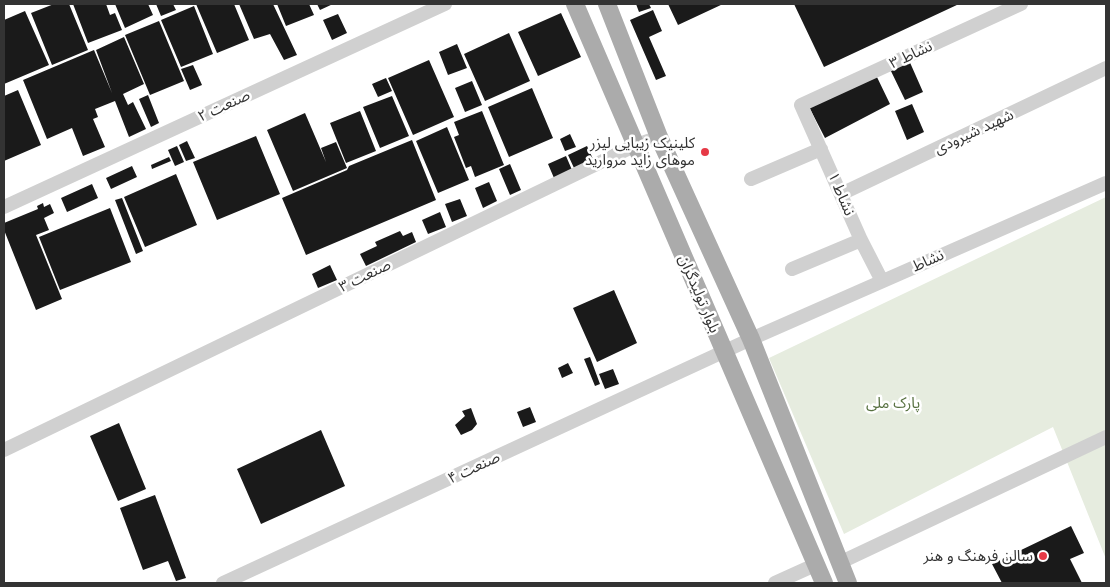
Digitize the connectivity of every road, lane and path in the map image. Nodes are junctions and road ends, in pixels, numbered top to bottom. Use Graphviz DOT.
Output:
graph roads {
  1 [pos="445,4"];
  2 [pos="575,4"];
  3 [pos="607,4"];
  4 [pos="1021,4"];
  5 [pos="1106,68"];
  6 [pos="801,105"];
  7 [pos="660,137"];
  8 [pos="636,145"];
  9 [pos="821,149"];
  10 [pos="751,179"];
  11 [pos="1106,183"];
  12 [pos="841,194"];
  13 [pos="4,207"];
  14 [pos="860,240"];
  15 [pos="792,269"];
  16 [pos="882,281"];
  17 [pos="751,339"];
  18 [pos="724,353"];
  19 [pos="1106,436"];
  20 [pos="4,450"];
  21 [pos="839,563"];
  22 [pos="817,564"];
  23 [pos="223,583"];
  24 [pos="775,583"];
  25 [pos="824,583"];
  26 [pos="848,583"];
  1 -- 13 [label="street, صنعت ۲"];
  2 -- 8 [label="main road, بلوار تولیدگران"];
  3 -- 7 [label="main road, بلوار تولیدگران"];
  4 -- 6 [label="street, نشاط ۳"];
  5 -- 12 [label="street, شهید شیرودی"];
  6 -- 9 [label="street, نشاط ۱"];
  7 -- 8 [label="street, صنعت ۳"];
  7 -- 17 [label="main road, بلوار تولیدگران"];
  8 -- 18 [label="main road, بلوار تولیدگران"];
  8 -- 20 [label="street, صنعت ۳"];
  9 -- 10 [label="street"];
  9 -- 12 [label="street, نشاط ۱"];
  11 -- 16 [label="street, نشاط"];
  12 -- 14 [label="street, نشاط ۱"];
  14 -- 15 [label="street"];
  14 -- 16 [label="street, نشاط ۱"];
  16 -- 17 [label="street, نشاط"];
  17 -- 18 [label="street, صنعت ۴"];
  17 -- 21 [label="main road, بلوار تولیدگران"];
  18 -- 22 [label="main road, بلوار تولیدگران"];
  18 -- 23 [label="street, صنعت ۴"];
  19 -- 21 [label="street"];
  21 -- 26 [label="main road, بلوار تولیدگران"];
  22 -- 24 [label="street"];
  22 -- 25 [label="main road, بلوار تولیدگران"];
}
